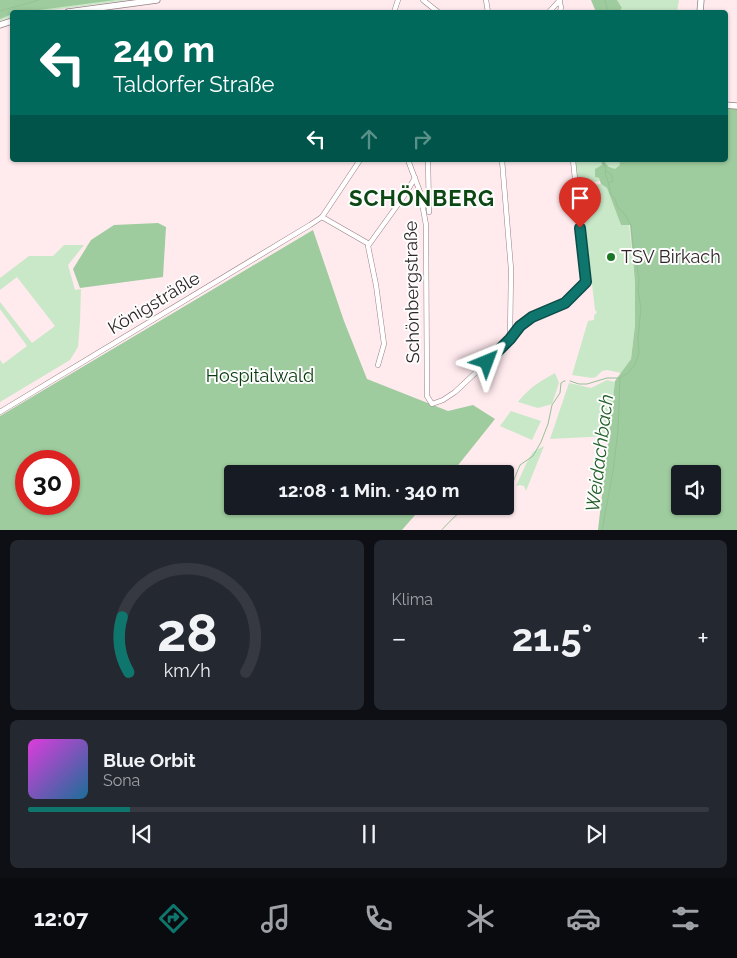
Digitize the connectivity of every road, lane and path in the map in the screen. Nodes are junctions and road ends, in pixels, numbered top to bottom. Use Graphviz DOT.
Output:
graph roads {
  1 [pos="157,0"];
  2 [pos="424,0"];
  3 [pos="560,0"];
  4 [pos="83,10"];
  5 [pos="436,10"];
  6 [pos="551,10"];
  7 [pos="359,162"];
  8 [pos="409,162"];
  9 [pos="428,162"];
  10 [pos="502,162"];
  11 [pos="573,162"];
  12 [pos="415,178"];
  13 [pos="429,212"];
  14 [pos="322,216"];
  15 [pos="369,244"];
  16 [pos="510,339"];
  17 [pos="378,365"];
  18 [pos="0,412"];
  1 -- 4 [label="main road"];
  2 -- 5 [label="street"];
  3 -- 6 [label="street"];
  7 -- 14 [label="street"];
  8 -- 12 [label="street, Schönbergstraße"];
  9 -- 13 [label="street"];
  10 -- 16 [label="street"];
  11 -- 16 [label="street"];
  12 -- 15 [label="street"];
  12 -- 16 [label="street, Schönbergstraße"];
  14 -- 15 [label="street"];
  14 -- 18 [label="street, Königsträßle"];
  15 -- 17 [label="street"];
}
